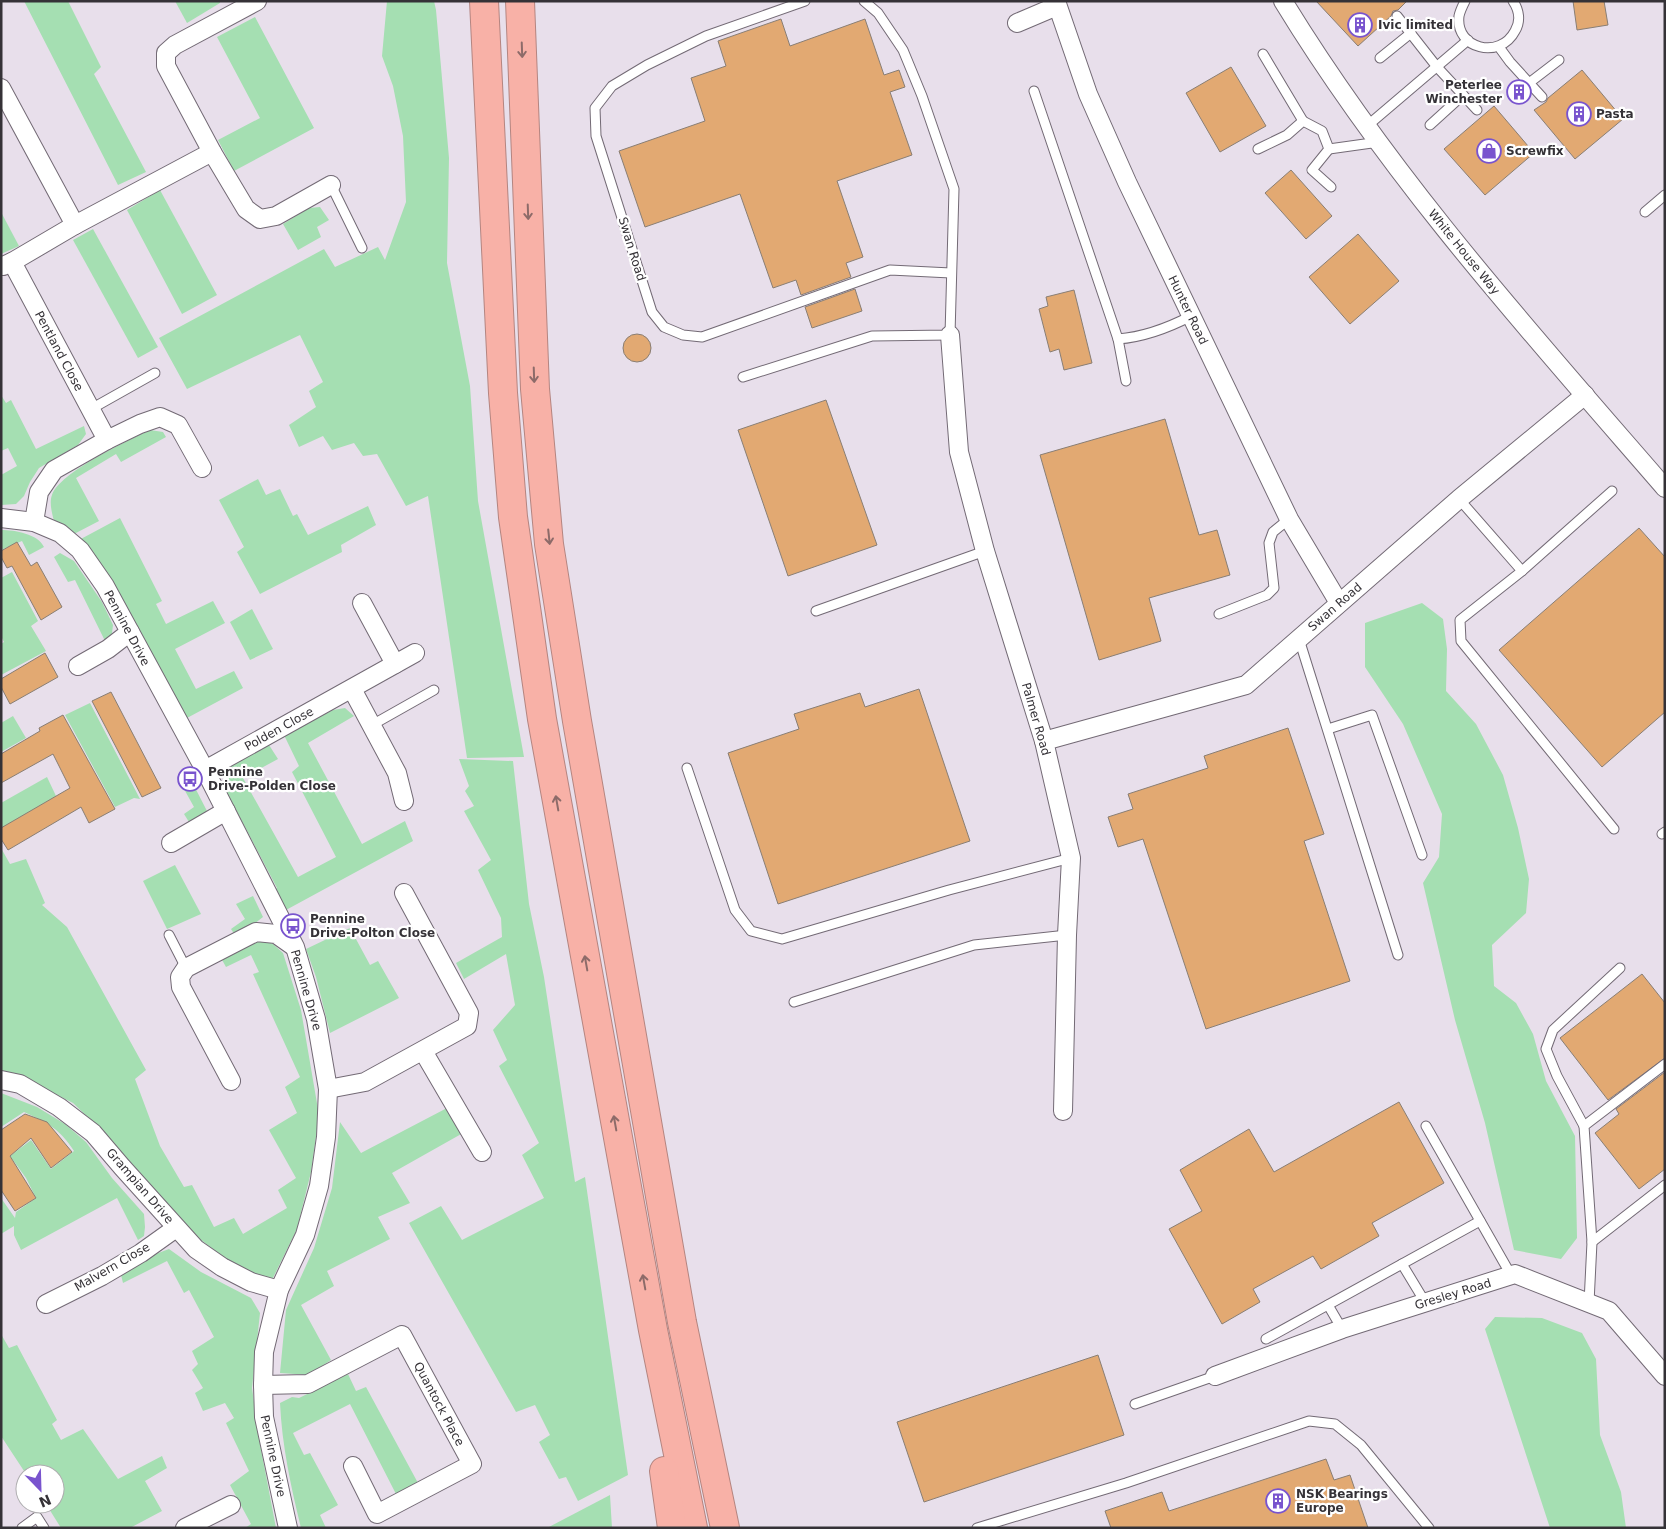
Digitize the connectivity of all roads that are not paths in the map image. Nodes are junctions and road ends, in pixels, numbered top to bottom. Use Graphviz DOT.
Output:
graph roads {
  1 [pos="257,1"];
  2 [pos="484,1"];
  3 [pos="520,1"];
  4 [pos="805,1"];
  5 [pos="864,1"];
  6 [pos="1283,1"];
  7 [pos="1513,1"];
  8 [pos="1463,3"];
  9 [pos="1056,4"];
  10 [pos="1397,16"];
  11 [pos="1017,23"];
  12 [pos="1411,34"];
  13 [pos="1468,40"];
  14 [pos="1499,47"];
  15 [pos="1263,54"];
  16 [pos="1380,58"];
  17 [pos="1559,60"];
  18 [pos="1437,67"];
  19 [pos="1529,83"];
  20 [pos="1,88"];
  21 [pos="1034,91"];
  22 [pos="1463,95"];
  23 [pos="1542,97"];
  24 [pos="1477,110"];
  25 [pos="1303,121"];
  26 [pos="1430,125"];
  27 [pos="1367,126"];
  28 [pos="1379,142"];
  29 [pos="1258,149"];
  30 [pos="1329,149"];
  31 [pos="212,152"];
  32 [pos="331,185"];
  33 [pos="1332,188"];
  34 [pos="1665,195"];
  35 [pos="1645,212"];
  36 [pos="75,225"];
  37 [pos="362,248"];
  38 [pos="6,264"];
  39 [pos="951,273"];
  40 [pos="1191,316"];
  41 [pos="950,334"];
  42 [pos="1118,339"];
  43 [pos="155,373"];
  44 [pos="743,377"];
  45 [pos="1126,381"];
  46 [pos="1585,395"];
  47 [pos="91,409"];
  48 [pos="107,440"];
  49 [pos="202,468"];
  50 [pos="1665,488"];
  51 [pos="1612,491"];
  52 [pos="1459,499"];
  53 [pos="1,518"];
  54 [pos="1289,519"];
  55 [pos="34,522"];
  56 [pos="985,550"];
  57 [pos="1522,571"];
  58 [pos="1340,603"];
  59 [pos="362,604"];
  60 [pos="816,611"];
  61 [pos="1219,614"];
  62 [pos="130,632"];
  63 [pos="1299,639"];
  64 [pos="414,653"];
  65 [pos="395,664"];
  66 [pos="78,666"];
  67 [pos="352,689"];
  68 [pos="434,690"];
  69 [pos="372,725"];
  70 [pos="1328,729"];
  71 [pos="1044,741"];
  72 [pos="687,768"];
  73 [pos="205,770"];
  74 [pos="404,801"];
  75 [pos="226,811"];
  76 [pos="1614,829"];
  77 [pos="171,842"];
  78 [pos="1422,855"];
  79 [pos="1071,858"];
  80 [pos="404,893"];
  81 [pos="1067,934"];
  82 [pos="169,935"];
  83 [pos="294,947"];
  84 [pos="1398,955"];
  85 [pos="186,968"];
  86 [pos="1620,968"];
  87 [pos="794,1002"];
  88 [pos="423,1050"];
  89 [pos="1665,1064"];
  90 [pos="1,1080"];
  91 [pos="232,1081"];
  92 [pos="328,1090"];
  93 [pos="1063,1111"];
  94 [pos="1426,1126"];
  95 [pos="1584,1126"];
  96 [pos="482,1152"];
  97 [pos="1665,1185"];
  98 [pos="1480,1221"];
  99 [pos="176,1228"];
  100 [pos="1592,1242"];
  101 [pos="1402,1264"];
  102 [pos="1511,1276"];
  103 [pos="279,1290"];
  104 [pos="1425,1302"];
  105 [pos="1589,1303"];
  106 [pos="46,1304"];
  107 [pos="1328,1305"];
  108 [pos="682,1322"];
  109 [pos="1342,1329"];
  110 [pos="653,1330"];
  111 [pos="1266,1339"];
  112 [pos="1216,1376"];
  113 [pos="1665,1376"];
  114 [pos="263,1385"];
  115 [pos="1134,1404"];
  116 [pos="353,1466"];
  117 [pos="231,1505"];
  118 [pos="22,1528"];
  119 [pos="44,1528"];
  120 [pos="185,1528"];
  121 [pos="288,1528"];
  122 [pos="672,1528"];
  123 [pos="693,1528"];
  124 [pos="725,1528"];
  125 [pos="741,1528"];
  126 [pos="978,1528"];
  127 [pos="1429,1528"];
  1 -- 31 [label="street"];
  110 -- 2 [label="highway, one-way"];
  3 -- 108 [label="highway, one-way"];
  4 -- 39 [label="lane, Swan Road"];
  5 -- 39 [label="lane"];
  6 -- 27 [label="street, White House Way"];
  7 -- 14 [label="lane"];
  8 -- 13 [label="lane"];
  9 -- 11 [label="street, Hunter Road"];
  9 -- 40 [label="street, Hunter Road"];
  10 -- 12 [label="lane"];
  12 -- 16 [label="lane"];
  12 -- 18 [label="lane"];
  13 -- 14 [label="lane"];
  13 -- 18 [label="lane"];
  14 -- 19 [label="lane"];
  15 -- 25 [label="lane"];
  17 -- 19 [label="lane"];
  18 -- 22 [label="lane"];
  18 -- 27 [label="lane"];
  19 -- 23 [label="lane"];
  20 -- 36 [label="street"];
  21 -- 42 [label="lane"];
  22 -- 24 [label="lane"];
  22 -- 26 [label="lane"];
  25 -- 29 [label="lane"];
  25 -- 30 [label="lane"];
  27 -- 28 [label="street, White House Way"];
  28 -- 30 [label="lane"];
  28 -- 46 [label="street, White House Way"];
  30 -- 33 [label="lane"];
  31 -- 32 [label="street"];
  31 -- 36 [label="street, Pentland Close"];
  32 -- 37 [label="lane"];
  34 -- 35 [label="lane"];
  36 -- 38 [label="street, Pentland Close"];
  38 -- 47 [label="street, Pentland Close"];
  39 -- 41 [label="lane"];
  40 -- 42 [label="lane"];
  40 -- 54 [label="street, Hunter Road"];
  41 -- 44 [label="lane"];
  41 -- 56 [label="street, Palmer Road"];
  42 -- 45 [label="lane"];
  43 -- 47 [label="lane"];
  46 -- 50 [label="street, White House Way"];
  46 -- 52 [label="street, Swan Road"];
  47 -- 48 [label="street, Pentland Close"];
  48 -- 49 [label="street"];
  48 -- 55 [label="street"];
  51 -- 57 [label="lane"];
  52 -- 57 [label="lane"];
  52 -- 58 [label="street, Swan Road"];
  53 -- 55 [label="street, Pennine Drive"];
  54 -- 58 [label="street, Hunter Road"];
  54 -- 61 [label="lane"];
  55 -- 62 [label="street, Pennine Drive"];
  56 -- 60 [label="lane"];
  56 -- 71 [label="street, Palmer Road"];
  57 -- 76 [label="lane"];
  58 -- 63 [label="street, Swan Road"];
  59 -- 65 [label="street"];
  62 -- 66 [label="street"];
  62 -- 73 [label="street, Pennine Drive"];
  63 -- 70 [label="lane"];
  63 -- 71 [label="street, Swan Road"];
  64 -- 65 [label="street, Polden Close"];
  65 -- 67 [label="street, Polden Close"];
  67 -- 69 [label="street"];
  67 -- 73 [label="street, Polden Close"];
  68 -- 69 [label="lane"];
  69 -- 74 [label="street"];
  70 -- 78 [label="lane"];
  70 -- 84 [label="lane"];
  71 -- 79 [label="street, Palmer Road"];
  72 -- 79 [label="lane"];
  73 -- 75 [label="street, Pennine Drive"];
  75 -- 77 [label="street"];
  75 -- 83 [label="street, Pennine Drive"];
  79 -- 81 [label="street, Palmer Road"];
  80 -- 88 [label="street"];
  81 -- 87 [label="lane"];
  81 -- 93 [label="street, Palmer Road"];
  82 -- 85 [label="lane"];
  83 -- 85 [label="street"];
  83 -- 92 [label="street, Pennine Drive"];
  85 -- 91 [label="street"];
  86 -- 95 [label="lane"];
  88 -- 92 [label="street"];
  88 -- 96 [label="street"];
  89 -- 95 [label="lane"];
  90 -- 99 [label="street, Grampian Drive"];
  92 -- 103 [label="street, Pennine Drive"];
  94 -- 98 [label="lane"];
  95 -- 100 [label="lane"];
  97 -- 100 [label="lane"];
  98 -- 101 [label="lane"];
  98 -- 102 [label="lane"];
  99 -- 103 [label="street, Grampian Drive"];
  99 -- 106 [label="street, Malvern Close"];
  100 -- 105 [label="lane"];
  101 -- 104 [label="lane"];
  101 -- 107 [label="lane"];
  102 -- 104 [label="street, Gresley Road"];
  102 -- 105 [label="street"];
  103 -- 114 [label="street, Pennine Drive"];
  104 -- 109 [label="street, Gresley Road"];
  105 -- 113 [label="street"];
  107 -- 109 [label="lane"];
  107 -- 111 [label="lane"];
  108 -- 124 [label="highway"];
  108 -- 125 [label="highway"];
  109 -- 112 [label="street, Gresley Road"];
  110 -- 122 [label="highway"];
  110 -- 123 [label="highway"];
  112 -- 115 [label="lane"];
  114 -- 116 [label="street, Quantock Place"];
  114 -- 121 [label="street, Pennine Drive"];
  117 -- 120 [label="street"];
  118 -- 119 [label="lane"];
  126 -- 127 [label="lane"];
}
